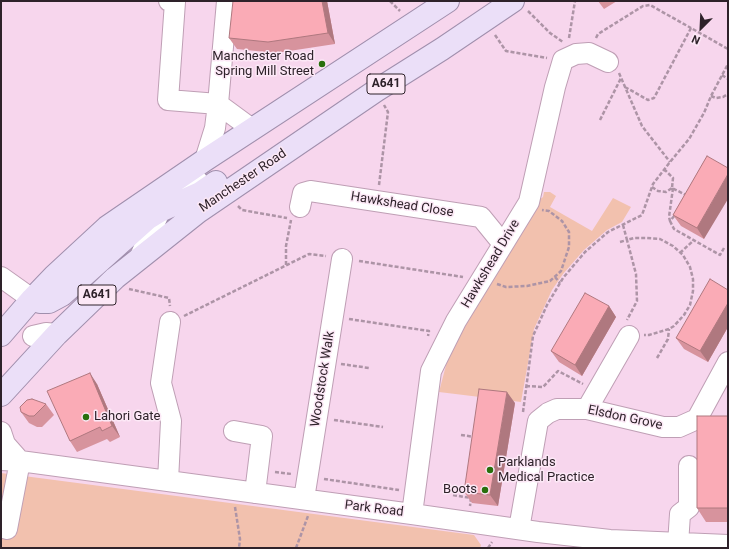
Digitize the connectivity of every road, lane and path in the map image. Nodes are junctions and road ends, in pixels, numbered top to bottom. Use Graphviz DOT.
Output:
graph roads {
  1 [pos="169,1"];
  2 [pos="227,1"];
  3 [pos="448,1"];
  4 [pos="575,1"];
  5 [pos="518,3"];
  6 [pos="485,19"];
  7 [pos="691,28"];
  8 [pos="728,49"];
  9 [pos="569,57"];
  10 [pos="608,62"];
  11 [pos="728,64"];
  12 [pos="722,75"];
  13 [pos="621,78"];
  14 [pos="728,79"];
  15 [pos="625,87"];
  16 [pos="377,90"];
  17 [pos="728,94"];
  18 [pos="711,96"];
  19 [pos="218,104"];
  20 [pos="600,120"];
  21 [pos="252,129"];
  22 [pos="294,147"];
  23 [pos="205,160"];
  24 [pos="670,162"];
  25 [pos="664,169"];
  26 [pos="197,180"];
  27 [pos="652,187"];
  28 [pos="532,188"];
  29 [pos="673,188"];
  30 [pos="226,191"];
  31 [pos="692,198"];
  32 [pos="377,201"];
  33 [pos="160,212"];
  34 [pos="679,212"];
  35 [pos="295,213"];
  36 [pos="670,221"];
  37 [pos="623,225"];
  38 [pos="627,240"];
  39 [pos="694,240"];
  40 [pos="620,242"];
  41 [pos="503,244"];
  42 [pos="724,248"];
  43 [pos="680,253"];
  44 [pos="139,259"];
  45 [pos="342,259"];
  46 [pos="286,265"];
  47 [pos="1,277"];
  48 [pos="554,277"];
  49 [pos="481,280"];
  50 [pos="560,282"];
  51 [pos="32,299"];
  52 [pos="684,315"];
  53 [pos="333,317"];
  54 [pos="689,317"];
  55 [pos="170,322"];
  56 [pos="669,329"];
  57 [pos="633,330"];
  58 [pos="57,334"];
  59 [pos="1,335"];
  60 [pos="33,336"];
  61 [pos="428,338"];
  62 [pos="657,358"];
  63 [pos="326,362"];
  64 [pos="728,362"];
  65 [pos="368,368"];
  66 [pos="526,386"];
  67 [pos="596,392"];
  68 [pos="1,395"];
  69 [pos="1,399"];
  70 [pos="586,409"];
  71 [pos="317,418"];
  72 [pos="530,418"];
  73 [pos="383,427"];
  74 [pos="234,431"];
  75 [pos="1,432"];
  76 [pos="461,435"];
  77 [pos="481,438"];
  78 [pos="11,460"];
  79 [pos="689,466"];
  80 [pos="168,481"];
  81 [pos="233,490"];
  82 [pos="255,493"];
  83 [pos="309,500"];
  84 [pos="412,514"];
  85 [pos="7,529"];
  86 [pos="523,534"];
  87 [pos="609,544"];
  88 [pos="681,545"];
  89 [pos="727,545"];
  90 [pos="239,548"];
  91 [pos="296,548"];
  92 [pos="488,548"];
  1 -- 19 [label="street"];
  2 -- 19 [label="street"];
  3 -- 21 [label="main road, A641"];
  4 -- 9 [label="path"];
  5 -- 6 [label="main road, Manchester Road / A641"];
  5 -- 9 [label="path"];
  6 -- 9 [label="path"];
  6 -- 16 [label="main road, Manchester Road / A641"];
  7 -- 8 [label="path"];
  7 -- 9 [label="path"];
  7 -- 15 [label="path"];
  9 -- 10 [label="street"];
  9 -- 28 [label="street, Hawkshead Drive"];
  10 -- 13 [label="path"];
  11 -- 12 [label="path"];
  12 -- 14 [label="path"];
  12 -- 18 [label="path"];
  13 -- 15 [label="path"];
  13 -- 20 [label="path"];
  15 -- 24 [label="path"];
  16 -- 22 [label="main road, Manchester Road / A641"];
  16 -- 32 [label="path"];
  17 -- 18 [label="path"];
  18 -- 24 [label="path"];
  19 -- 21 [label="street"];
  19 -- 23 [label="street"];
  21 -- 23 [label="main road, A641"];
  22 -- 30 [label="main road, Manchester Road / A641"];
  22 -- 33 [label="main road"];
  23 -- 51 [label="main road, A641"];
  24 -- 25 [label="path"];
  25 -- 27 [label="path"];
  25 -- 29 [label="path"];
  26 -- 33 [label="street"];
  27 -- 29 [label="path"];
  27 -- 37 [label="path"];
  28 -- 41 [label="street, Hawkshead Drive"];
  28 -- 48 [label="path"];
  29 -- 31 [label="path"];
  29 -- 36 [label="path"];
  30 -- 35 [label="path"];
  30 -- 44 [label="main road, Manchester Road / A641"];
  32 -- 35 [label="street, Hawkshead Close"];
  32 -- 41 [label="street, Hawkshead Close"];
  33 -- 44 [label="street"];
  33 -- 51 [label="main road"];
  34 -- 36 [label="path"];
  35 -- 46 [label="path"];
  36 -- 39 [label="path"];
  37 -- 38 [label="path"];
  37 -- 50 [label="path"];
  38 -- 40 [label="path"];
  38 -- 43 [label="path"];
  38 -- 57 [label="path"];
  39 -- 42 [label="path"];
  39 -- 43 [label="path"];
  41 -- 49 [label="street, Hawkshead Drive"];
  43 -- 52 [label="path"];
  44 -- 58 [label="main road, Manchester Road / A641"];
  45 -- 53 [label="street, Woodstock Walk"];
  47 -- 51 [label="street"];
  48 -- 49 [label="path"];
  48 -- 50 [label="path"];
  49 -- 84 [label="street, Hawkshead Drive"];
  50 -- 66 [label="path"];
  51 -- 58 [label="main road"];
  51 -- 59 [label="main road, A641"];
  52 -- 54 [label="path"];
  52 -- 56 [label="path"];
  53 -- 61 [label="path"];
  53 -- 63 [label="street, Woodstock Walk"];
  55 -- 80 [label="street"];
  56 -- 57 [label="path"];
  56 -- 62 [label="path"];
  57 -- 67 [label="street"];
  58 -- 60 [label="street"];
  58 -- 68 [label="main road, Manchester Road / A641"];
  63 -- 65 [label="path"];
  63 -- 71 [label="street, Woodstock Walk"];
  64 -- 70 [label="street, Elsdon Grove"];
  66 -- 67 [label="path"];
  66 -- 72 [label="path"];
  67 -- 70 [label="street"];
  68 -- 69 [label="street"];
  70 -- 72 [label="street, Elsdon Grove"];
  71 -- 73 [label="path"];
  71 -- 83 [label="street, Woodstock Walk"];
  72 -- 86 [label="street"];
  74 -- 82 [label="street"];
  75 -- 78 [label="street"];
  76 -- 77 [label="path"];
  78 -- 80 [label="street, Park Road"];
  78 -- 85 [label="street"];
  79 -- 88 [label="street"];
  80 -- 81 [label="street, Park Road"];
  81 -- 82 [label="street, Park Road"];
  81 -- 90 [label="path"];
  82 -- 83 [label="street, Park Road"];
  83 -- 84 [label="street, Park Road"];
  83 -- 91 [label="path"];
  84 -- 86 [label="street, Park Road"];
  86 -- 87 [label="street, Park Road"];
  86 -- 92 [label="path"];
  87 -- 88 [label="street, Park Road"];
  88 -- 89 [label="street, Park Road"];
}
